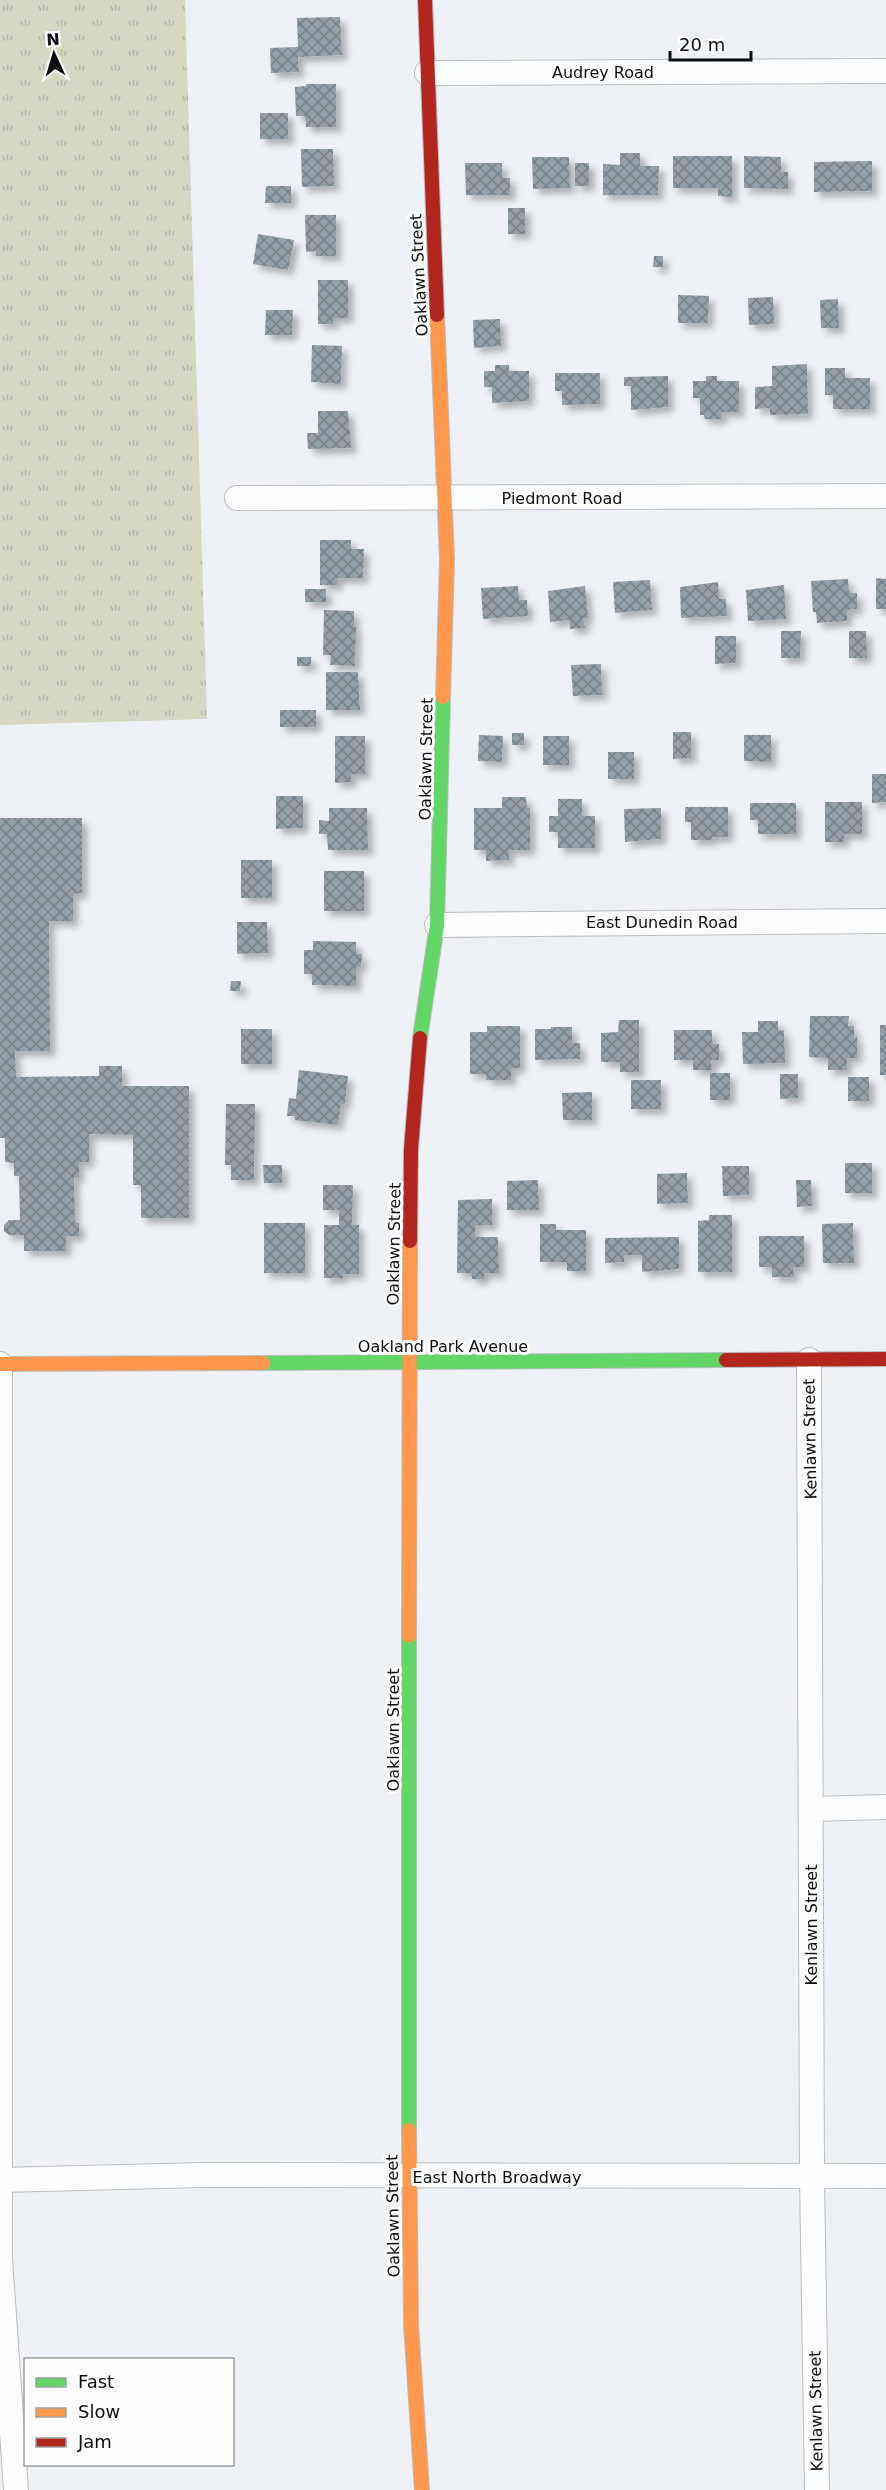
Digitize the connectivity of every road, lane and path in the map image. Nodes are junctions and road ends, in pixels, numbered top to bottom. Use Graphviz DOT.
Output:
graph roads {
  1 [pos="425,0"];
  2 [pos="886,71"];
  3 [pos="427,73"];
  4 [pos="886,496"];
  5 [pos="237,498"];
  6 [pos="447,499"];
  7 [pos="886,921"];
  8 [pos="437,925"];
  9 [pos="886,1359"];
  10 [pos="809,1360"];
  11 [pos="409,1362"];
  12 [pos="0,1364"];
  13 [pos="886,1807"];
  14 [pos="811,1809"];
  15 [pos="886,2176"];
  16 [pos="409,2177"];
  17 [pos="812,2177"];
  18 [pos="0,2180"];
  19 [pos="16,2490"];
  20 [pos="422,2490"];
  21 [pos="817,2490"];
  1 -- 3 [label="street, Oaklawn Street"];
  2 -- 3 [label="street, Audrey Road"];
  3 -- 6 [label="street, Oaklawn Street"];
  4 -- 6 [label="street, Piedmont Road"];
  5 -- 6 [label="street, Piedmont Road"];
  6 -- 8 [label="street, Oaklawn Street"];
  7 -- 8 [label="street, East Dunedin Road"];
  8 -- 11 [label="street, Oaklawn Street"];
  9 -- 10 [label="street, Oakland Park Avenue"];
  10 -- 11 [label="street, Oakland Park Avenue"];
  10 -- 14 [label="street, Kenlawn Street"];
  11 -- 12 [label="street, Oakland Park Avenue"];
  11 -- 16 [label="street, Oaklawn Street"];
  12 -- 18 [label="street"];
  13 -- 14 [label="street"];
  14 -- 17 [label="street, Kenlawn Street"];
  15 -- 17 [label="street, East North Broadway"];
  16 -- 17 [label="street, East North Broadway"];
  16 -- 18 [label="street, East North Broadway"];
  16 -- 20 [label="street, Oaklawn Street"];
  17 -- 21 [label="street, Kenlawn Street"];
  18 -- 19 [label="street"];
}
